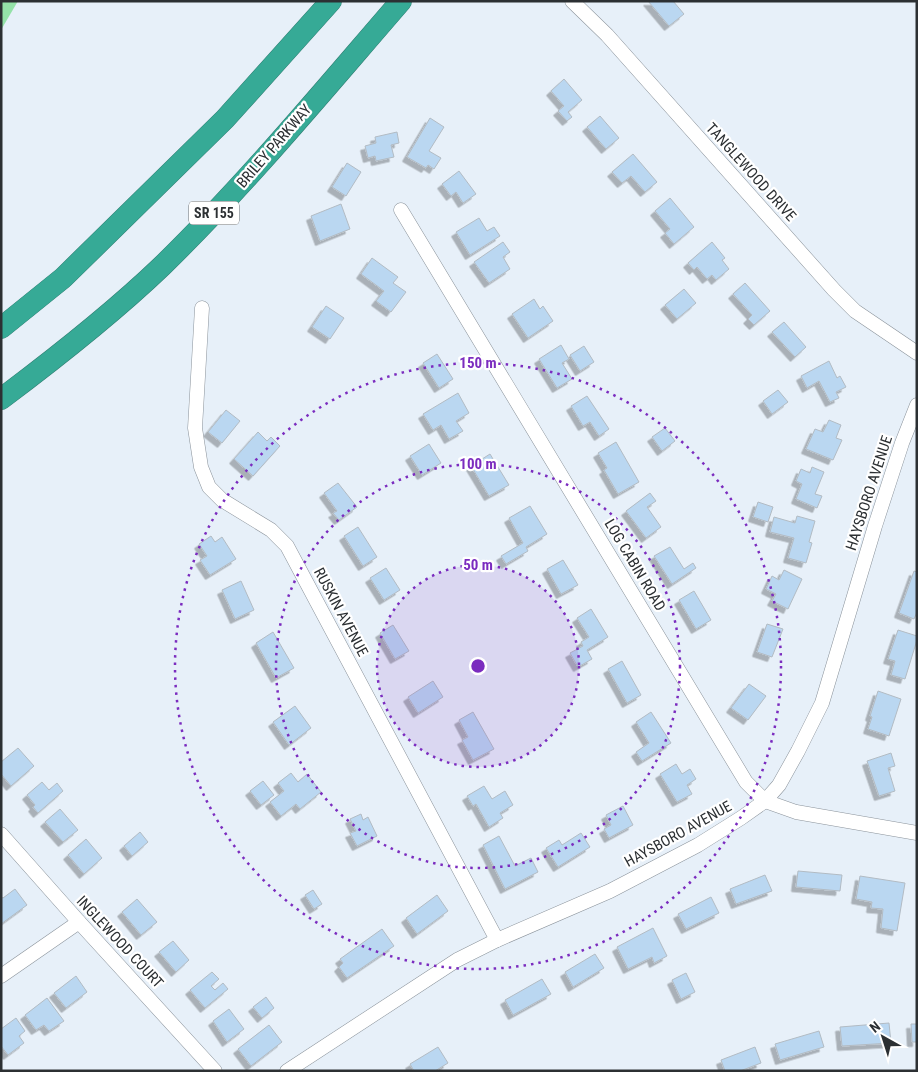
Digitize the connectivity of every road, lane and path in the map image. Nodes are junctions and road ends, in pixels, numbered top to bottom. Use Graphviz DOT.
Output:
graph roads {
  1 [pos="331,1"];
  2 [pos="401,1"];
  3 [pos="572,1"];
  4 [pos="401,210"];
  5 [pos="63,278"];
  6 [pos="202,308"];
  7 [pos="1,317"];
  8 [pos="1,328"];
  9 [pos="917,353"];
  10 [pos="1,399"];
  11 [pos="917,405"];
  12 [pos="765,801"];
  13 [pos="917,833"];
  14 [pos="1,834"];
  15 [pos="79,922"];
  16 [pos="497,940"];
  17 [pos="1,976"];
  18 [pos="215,1071"];
  19 [pos="287,1071"];
  1 -- 5 [label="highway"];
  2 -- 10 [label="highway, BRILEY PARKWAY / SR 155"];
  3 -- 9 [label="street, TANGLEWOOD DRIVE"];
  4 -- 12 [label="street, LOG CABIN ROAD"];
  5 -- 7 [label="highway"];
  5 -- 8 [label="highway"];
  6 -- 16 [label="street, RUSKIN AVENUE"];
  11 -- 12 [label="street, HAYSBORO AVENUE"];
  12 -- 13 [label="street, LOG CABIN ROAD"];
  12 -- 16 [label="street, HAYSBORO AVENUE"];
  14 -- 15 [label="street, INGLEWOOD COURT"];
  15 -- 17 [label="street"];
  15 -- 18 [label="street, INGLEWOOD COURT"];
  16 -- 19 [label="street, HAYSBORO AVENUE"];
}
